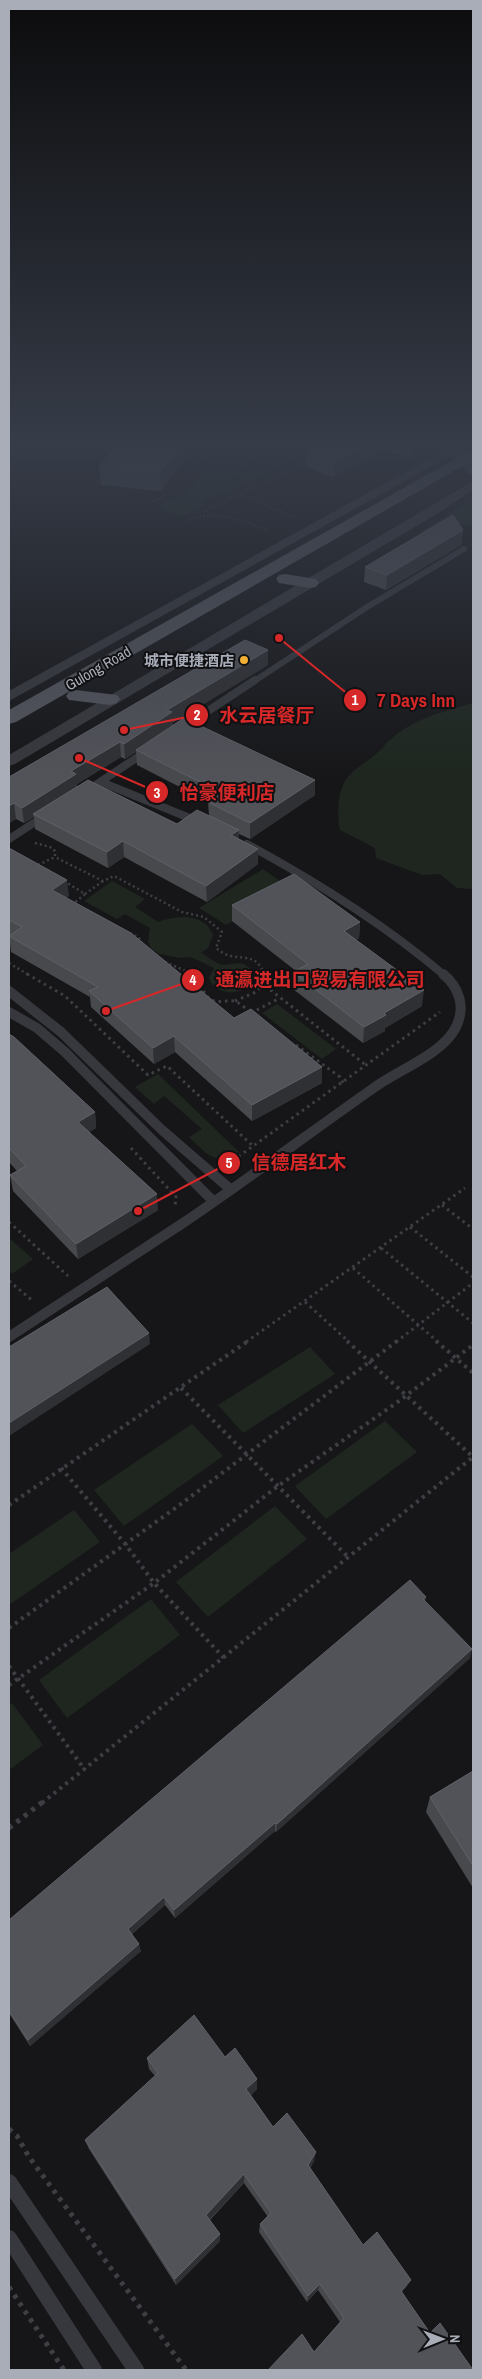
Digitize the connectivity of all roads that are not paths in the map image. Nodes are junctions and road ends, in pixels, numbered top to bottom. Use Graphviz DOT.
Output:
graph roads {
  1 [pos="262,558"];
  2 [pos="291,558"];
  3 [pos="316,558"];
  4 [pos="353,558"];
  5 [pos="449,558"];
  6 [pos="242,568"];
  7 [pos="264,574"];
  8 [pos="285,579"];
  9 [pos="310,583"];
  10 [pos="73,661"];
  11 [pos="100,666"];
  12 [pos="76,696"];
  13 [pos="9,697"];
  14 [pos="110,699"];
  15 [pos="9,718"];
  16 [pos="175,732"];
  17 [pos="9,735"];
  18 [pos="150,749"];
  19 [pos="9,761"];
  20 [pos="52,810"];
  21 [pos="207,825"];
  22 [pos="9,839"];
  23 [pos="237,839"];
  24 [pos="9,991"];
  25 [pos="9,1012"];
  26 [pos="229,1188"];
  27 [pos="212,1200"];
  28 [pos="9,1337"];
  29 [pos="9,2182"];
  30 [pos="9,2238"];
  31 [pos="94,2370"];
  32 [pos="136,2370"];
  1 -- 6 [label="street"];
  2 -- 7 [label="main road, Gulong Road"];
  3 -- 8 [label="main road, Gulong Road"];
  4 -- 9 [label="street"];
  5 -- 16 [label="lane"];
  6 -- 7 [label="main road"];
  6 -- 10 [label="street"];
  7 -- 11 [label="main road, Gulong Road"];
  8 -- 9 [label="main road"];
  8 -- 12 [label="main road, Gulong Road"];
  9 -- 14 [label="street"];
  10 -- 11 [label="main road"];
  10 -- 13 [label="street"];
  11 -- 15 [label="main road, Gulong Road"];
  12 -- 14 [label="main road"];
  12 -- 17 [label="main road, Gulong Road"];
  14 -- 19 [label="street"];
  18 -- 21 [label="lane"];
  20 -- 22 [label="lane"];
  23 -- 26 [label="lane"];
  24 -- 26 [label="lane"];
  25 -- 27 [label="lane"];
  26 -- 27 [label="lane"];
  27 -- 28 [label="lane"];
  29 -- 32 [label="lane"];
  30 -- 31 [label="lane"];
}
